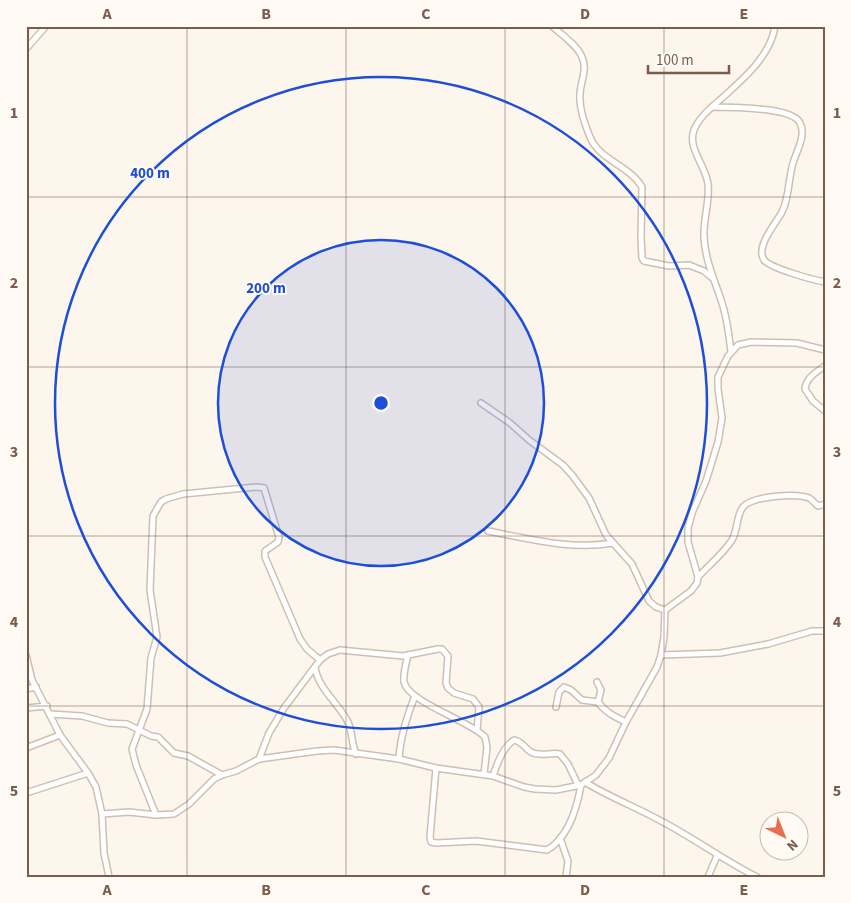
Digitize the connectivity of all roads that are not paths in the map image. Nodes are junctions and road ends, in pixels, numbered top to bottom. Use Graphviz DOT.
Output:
graph roads {
  1 [pos="46,26"];
  2 [pos="552,26"];
  3 [pos="775,26"];
  4 [pos="26,49"];
  5 [pos="712,107"];
  6 [pos="714,279"];
  7 [pos="825,282"];
  8 [pos="825,350"];
  9 [pos="731,352"];
  10 [pos="825,366"];
  11 [pos="481,403"];
  12 [pos="825,411"];
  13 [pos="825,504"];
  14 [pos="488,531"];
  15 [pos="612,544"];
  16 [pos="698,577"];
  17 [pos="665,610"];
  18 [pos="823,631"];
  19 [pos="26,655"];
  20 [pos="408,655"];
  21 [pos="661,655"];
  22 [pos="320,660"];
  23 [pos="315,668"];
  24 [pos="597,682"];
  25 [pos="36,687"];
  26 [pos="26,689"];
  27 [pos="415,696"];
  28 [pos="598,702"];
  29 [pos="47,706"];
  30 [pos="556,707"];
  31 [pos="26,708"];
  32 [pos="50,714"];
  33 [pos="626,722"];
  34 [pos="140,730"];
  35 [pos="477,730"];
  36 [pos="60,735"];
  37 [pos="26,748"];
  38 [pos="356,754"];
  39 [pos="259,759"];
  40 [pos="399,759"];
  41 [pos="436,768"];
  42 [pos="88,773"];
  43 [pos="484,774"];
  44 [pos="222,775"];
  45 [pos="493,776"];
  46 [pos="581,784"];
  47 [pos="26,793"];
  48 [pos="102,814"];
  49 [pos="156,815"];
  50 [pos="560,838"];
  51 [pos="717,856"];
  52 [pos="109,877"];
  53 [pos="566,877"];
  54 [pos="708,877"];
  55 [pos="757,877"];
  1 -- 4 [label="street"];
  2 -- 6 [label="street"];
  3 -- 5 [label="street"];
  5 -- 6 [label="street"];
  5 -- 7 [label="street"];
  6 -- 9 [label="street"];
  8 -- 9 [label="street"];
  9 -- 16 [label="street"];
  10 -- 12 [label="street"];
  11 -- 15 [label="street"];
  13 -- 16 [label="street"];
  14 -- 15 [label="street"];
  15 -- 17 [label="street"];
  16 -- 17 [label="street"];
  17 -- 21 [label="street"];
  18 -- 21 [label="street"];
  19 -- 25 [label="street"];
  20 -- 22 [label="street"];
  20 -- 27 [label="street"];
  20 -- 35 [label="street"];
  21 -- 33 [label="street"];
  22 -- 23 [label="street"];
  22 -- 34 [label="street"];
  23 -- 38 [label="street"];
  23 -- 39 [label="street"];
  24 -- 28 [label="street"];
  25 -- 26 [label="street"];
  25 -- 29 [label="street"];
  27 -- 35 [label="street"];
  27 -- 40 [label="street"];
  28 -- 30 [label="street"];
  28 -- 33 [label="street"];
  29 -- 31 [label="street"];
  29 -- 32 [label="street"];
  32 -- 34 [label="street"];
  32 -- 36 [label="street"];
  33 -- 46 [label="street"];
  34 -- 44 [label="street"];
  34 -- 49 [label="street"];
  35 -- 43 [label="street"];
  36 -- 37 [label="street"];
  36 -- 42 [label="street"];
  38 -- 39 [label="street"];
  38 -- 40 [label="street"];
  39 -- 44 [label="street"];
  40 -- 41 [label="street"];
  41 -- 43 [label="street"];
  41 -- 50 [label="street"];
  42 -- 47 [label="street"];
  42 -- 48 [label="street"];
  43 -- 45 [label="street"];
  44 -- 49 [label="street"];
  45 -- 46 [label="street"];
  45 -- 46 [label="street"];
  46 -- 50 [label="street"];
  46 -- 51 [label="street"];
  48 -- 49 [label="street"];
  48 -- 52 [label="street"];
  50 -- 53 [label="street"];
  51 -- 54 [label="street"];
  51 -- 55 [label="street"];
}
